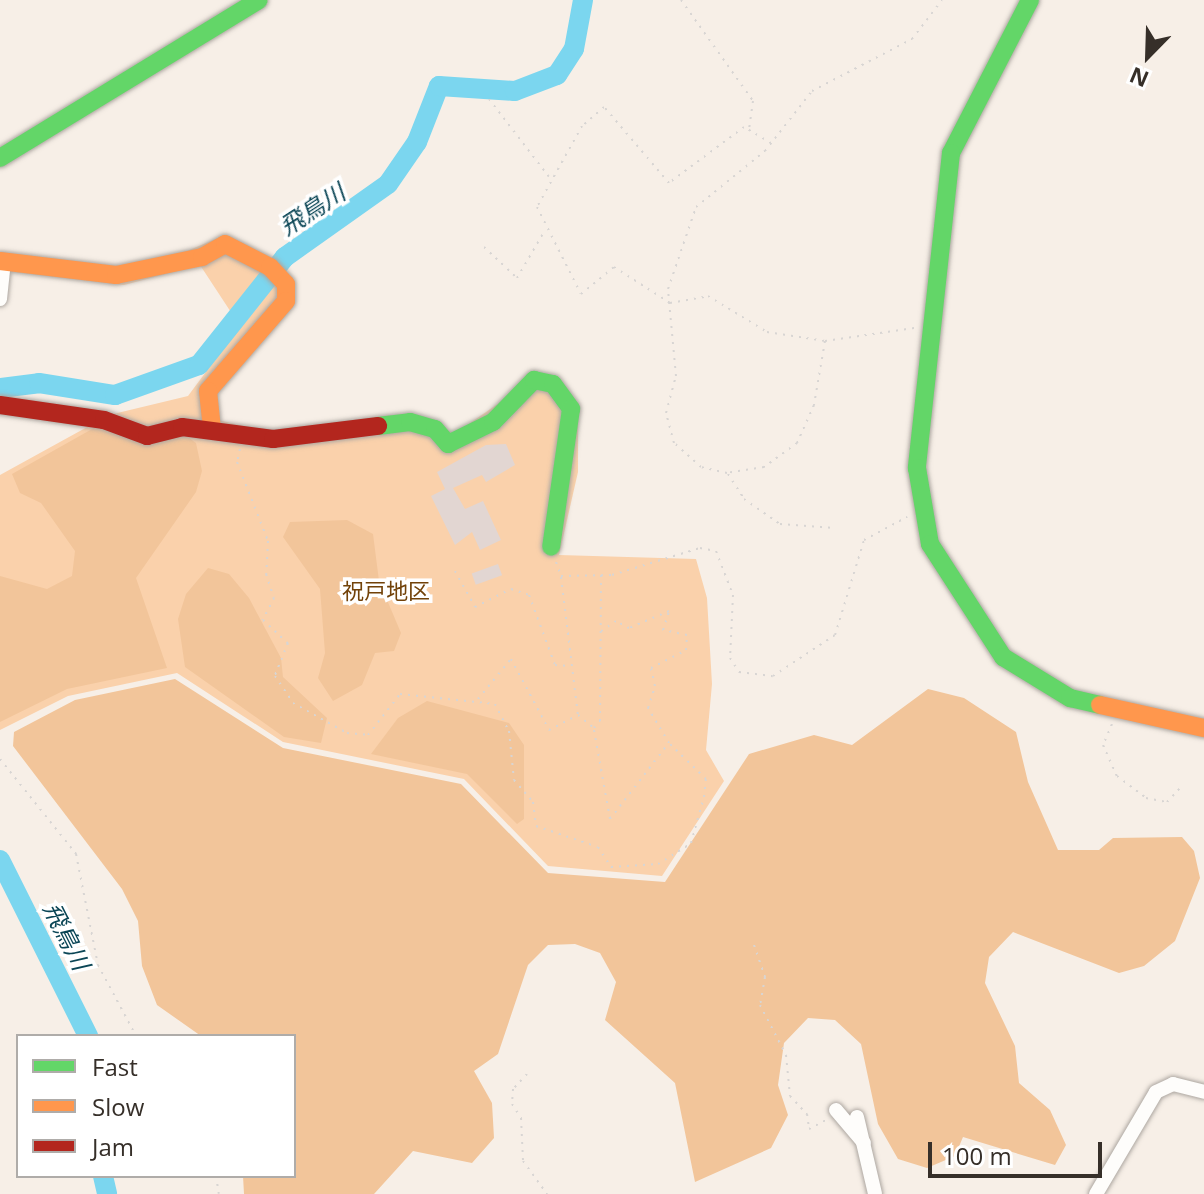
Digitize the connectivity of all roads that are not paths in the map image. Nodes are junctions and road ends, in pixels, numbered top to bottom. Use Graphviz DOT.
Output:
graph roads {
  1 [pos="259,0"];
  2 [pos="1030,0"];
  3 [pos="0,158"];
  4 [pos="2,262"];
  5 [pos="0,299"];
  6 [pos="0,405"];
  7 [pos="218,431"];
  8 [pos="551,547"];
  9 [pos="1204,728"];
  10 [pos="1204,1092"];
  11 [pos="837,1112"];
  12 [pos="857,1117"];
  13 [pos="870,1149"];
  14 [pos="875,1194"];
  15 [pos="1096,1194"];
  1 -- 3 [label="street"];
  2 -- 9 [label="street"];
  4 -- 5 [label="street"];
  4 -- 7 [label="street"];
  6 -- 7 [label="street"];
  7 -- 8 [label="street"];
  10 -- 15 [label="street"];
  11 -- 13 [label="street"];
  12 -- 13 [label="street"];
  13 -- 14 [label="street"];
}
